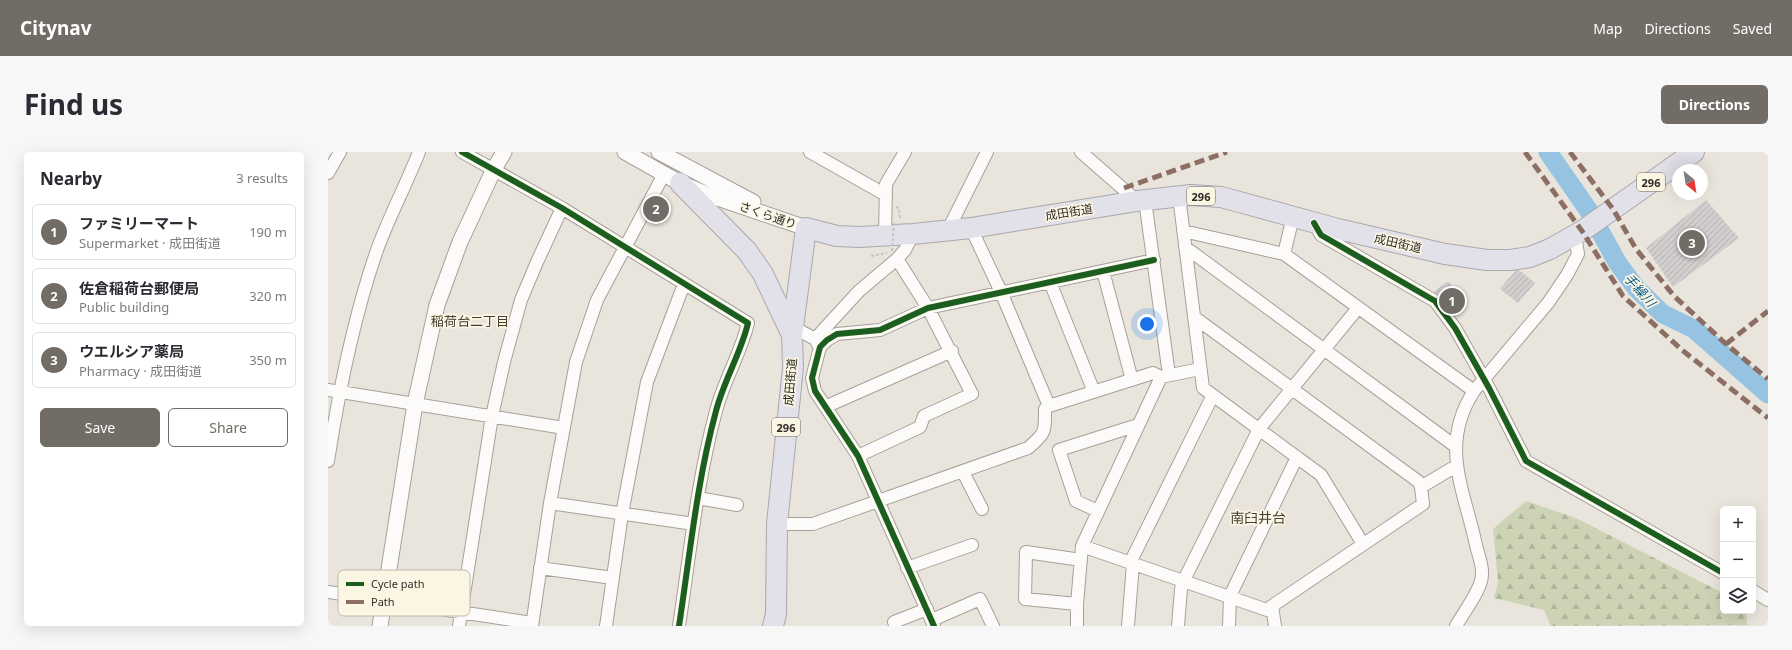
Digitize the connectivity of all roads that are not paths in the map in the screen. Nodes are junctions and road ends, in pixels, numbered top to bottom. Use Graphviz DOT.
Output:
graph roads {
  1 [pos="340,152"];
  2 [pos="419,152"];
  3 [pos="462,152"];
  4 [pos="504,152"];
  5 [pos="625,152"];
  6 [pos="810,152"];
  7 [pos="905,152"];
  8 [pos="987,152"];
  9 [pos="1081,152"];
  10 [pos="1694,152"];
  11 [pos="669,154"];
  12 [pos="494,169"];
  13 [pos="328,173"];
  14 [pos="672,178"];
  15 [pos="886,195"];
  16 [pos="1179,196"];
  17 [pos="1141,200"];
  18 [pos="562,208"];
  19 [pos="1293,217"];
  20 [pos="1314,223"];
  21 [pos="806,228"];
  22 [pos="971,228"];
  23 [pos="948,230"];
  24 [pos="1182,231"];
  25 [pos="1581,232"];
  26 [pos="892,242"];
  27 [pos="625,246"];
  28 [pos="1185,247"];
  29 [pos="1284,254"];
  30 [pos="1154,260"];
  31 [pos="1102,271"];
  32 [pos="1050,282"];
  33 [pos="684,284"];
  34 [pos="1001,292"];
  35 [pos="928,308"];
  36 [pos="1358,308"];
  37 [pos="1194,317"];
  38 [pos="792,331"];
  39 [pos="817,343"];
  40 [pos="1324,350"];
  41 [pos="952,351"];
  42 [pos="1200,369"];
  43 [pos="1165,376"];
  44 [pos="1132,380"];
  45 [pos="1484,380"];
  46 [pos="1292,389"];
  47 [pos="333,391"];
  48 [pos="1474,391"];
  49 [pos="1094,392"];
  50 [pos="1212,396"];
  51 [pos="415,404"];
  52 [pos="827,406"];
  53 [pos="1049,406"];
  54 [pos="492,416"];
  55 [pos="1138,425"];
  56 [pos="564,428"];
  57 [pos="1259,429"];
  58 [pos="1455,446"];
  59 [pos="858,456"];
  60 [pos="1298,457"];
  61 [pos="328,461"];
  62 [pos="1456,466"];
  63 [pos="964,472"];
  64 [pos="1421,488"];
  65 [pos="698,498"];
  66 [pos="879,501"];
  67 [pos="550,503"];
  68 [pos="737,505"];
  69 [pos="982,509"];
  70 [pos="1098,511"];
  71 [pos="622,514"];
  72 [pos="694,524"];
  73 [pos="777,524"];
  74 [pos="1363,544"];
  75 [pos="972,545"];
  76 [pos="1082,546"];
  77 [pos="1081,560"];
  78 [pos="1131,563"];
  79 [pos="540,568"];
  80 [pos="907,568"];
  81 [pos="390,570"];
  82 [pos="468,570"];
  83 [pos="1720,571"];
  84 [pos="613,578"];
  85 [pos="1184,580"];
  86 [pos="328,592"];
  87 [pos="338,593"];
  88 [pos="1756,593"];
  89 [pos="1230,596"];
  90 [pos="1768,600"];
  91 [pos="1077,604"];
  92 [pos="1272,606"];
  93 [pos="470,614"];
  94 [pos="382,616"];
  95 [pos="461,616"];
  96 [pos="931,618"];
  97 [pos="894,622"];
  98 [pos="532,624"];
  99 [pos="380,626"];
  100 [pos="459,626"];
  101 [pos="606,626"];
  102 [pos="679,626"];
  103 [pos="773,626"];
  104 [pos="993,626"];
  105 [pos="1077,626"];
  106 [pos="1128,626"];
  107 [pos="1178,626"];
  108 [pos="1229,626"];
  109 [pos="1275,626"];
  110 [pos="1456,626"];
  1 -- 13 [label="street"];
  2 -- 47 [label="street"];
  3 -- 12 [label="street"];
  4 -- 12 [label="street"];
  5 -- 14 [label="street, さくら通り"];
  6 -- 15 [label="street"];
  7 -- 15 [label="street"];
  8 -- 23 [label="street"];
  9 -- 17 [label="street"];
  10 -- 25 [label="highway, 成田街道 / 296"];
  11 -- 21 [label="street, さくら通り"];
  12 -- 18 [label="street"];
  12 -- 51 [label="street"];
  14 -- 21 [label="street, さくら通り"];
  14 -- 27 [label="street"];
  14 -- 38 [label="highway"];
  15 -- 26 [label="street"];
  16 -- 17 [label="highway, 成田街道 / 296"];
  16 -- 19 [label="highway, 成田街道 / 296"];
  16 -- 24 [label="street"];
  17 -- 22 [label="highway, 成田街道 / 296"];
  17 -- 30 [label="street"];
  18 -- 27 [label="street"];
  18 -- 54 [label="street"];
  19 -- 20 [label="highway, 成田街道 / 296"];
  19 -- 29 [label="street"];
  20 -- 25 [label="highway, 成田街道 / 296"];
  20 -- 45 [label="street"];
  21 -- 26 [label="highway, 成田街道 / 296"];
  21 -- 38 [label="highway, 成田街道 / 296"];
  22 -- 23 [label="highway, 成田街道 / 296"];
  22 -- 34 [label="street"];
  23 -- 26 [label="highway, 成田街道 / 296"];
  24 -- 28 [label="street"];
  24 -- 29 [label="street"];
  25 -- 45 [label="street"];
  26 -- 35 [label="street"];
  26 -- 39 [label="street"];
  27 -- 33 [label="street"];
  27 -- 56 [label="street"];
  28 -- 37 [label="street"];
  28 -- 40 [label="street"];
  29 -- 36 [label="street"];
  30 -- 31 [label="street"];
  30 -- 43 [label="street"];
  31 -- 32 [label="street"];
  31 -- 44 [label="street"];
  32 -- 34 [label="street"];
  32 -- 49 [label="street"];
  33 -- 65 [label="street"];
  33 -- 71 [label="street"];
  34 -- 35 [label="street"];
  34 -- 53 [label="street"];
  35 -- 39 [label="street"];
  35 -- 41 [label="street"];
  36 -- 40 [label="street"];
  36 -- 48 [label="street"];
  37 -- 42 [label="street"];
  37 -- 46 [label="street"];
  38 -- 39 [label="street"];
  38 -- 73 [label="highway, 成田街道 / 296"];
  39 -- 52 [label="street"];
  40 -- 46 [label="street"];
  40 -- 58 [label="street"];
  41 -- 52 [label="street"];
  41 -- 59 [label="street"];
  42 -- 43 [label="street"];
  42 -- 50 [label="street"];
  43 -- 44 [label="street"];
  43 -- 55 [label="street"];
  44 -- 49 [label="street"];
  45 -- 48 [label="street"];
  45 -- 83 [label="street"];
  46 -- 57 [label="street"];
  46 -- 64 [label="street"];
  47 -- 51 [label="street"];
  47 -- 61 [label="street"];
  48 -- 58 [label="street"];
  49 -- 53 [label="street"];
  50 -- 57 [label="street"];
  50 -- 78 [label="street"];
  51 -- 54 [label="street"];
  51 -- 81 [label="street"];
  52 -- 59 [label="street"];
  53 -- 63 [label="street"];
  54 -- 56 [label="street"];
  54 -- 82 [label="street"];
  55 -- 70 [label="street"];
  55 -- 70 [label="street"];
  56 -- 67 [label="street"];
  57 -- 60 [label="street"];
  57 -- 85 [label="street"];
  58 -- 62 [label="street"];
  59 -- 66 [label="street"];
  60 -- 74 [label="street"];
  60 -- 89 [label="street"];
  62 -- 64 [label="street"];
  62 -- 110 [label="street"];
  63 -- 66 [label="street"];
  63 -- 69 [label="street"];
  64 -- 74 [label="street"];
  65 -- 68 [label="street"];
  65 -- 72 [label="street"];
  66 -- 73 [label="street"];
  66 -- 80 [label="street"];
  67 -- 71 [label="street"];
  67 -- 79 [label="street"];
  70 -- 76 [label="street"];
  71 -- 72 [label="street"];
  71 -- 84 [label="street"];
  72 -- 102 [label="street"];
  73 -- 103 [label="highway, 成田街道 / 296"];
  74 -- 92 [label="street"];
  75 -- 80 [label="street"];
  76 -- 77 [label="street"];
  76 -- 78 [label="street"];
  77 -- 91 [label="street"];
  77 -- 91 [label="street"];
  78 -- 85 [label="street"];
  78 -- 106 [label="street"];
  79 -- 84 [label="street"];
  79 -- 98 [label="street"];
  80 -- 96 [label="street"];
  84 -- 101 [label="street"];
  85 -- 89 [label="street"];
  85 -- 107 [label="street"];
  86 -- 87 [label="street"];
  88 -- 90 [label="street"];
  89 -- 92 [label="street"];
  89 -- 108 [label="street"];
  91 -- 105 [label="street"];
  92 -- 109 [label="street"];
  93 -- 98 [label="street"];
  94 -- 99 [label="street"];
  95 -- 100 [label="street"];
  96 -- 97 [label="street"];
  96 -- 104 [label="street"];
}
